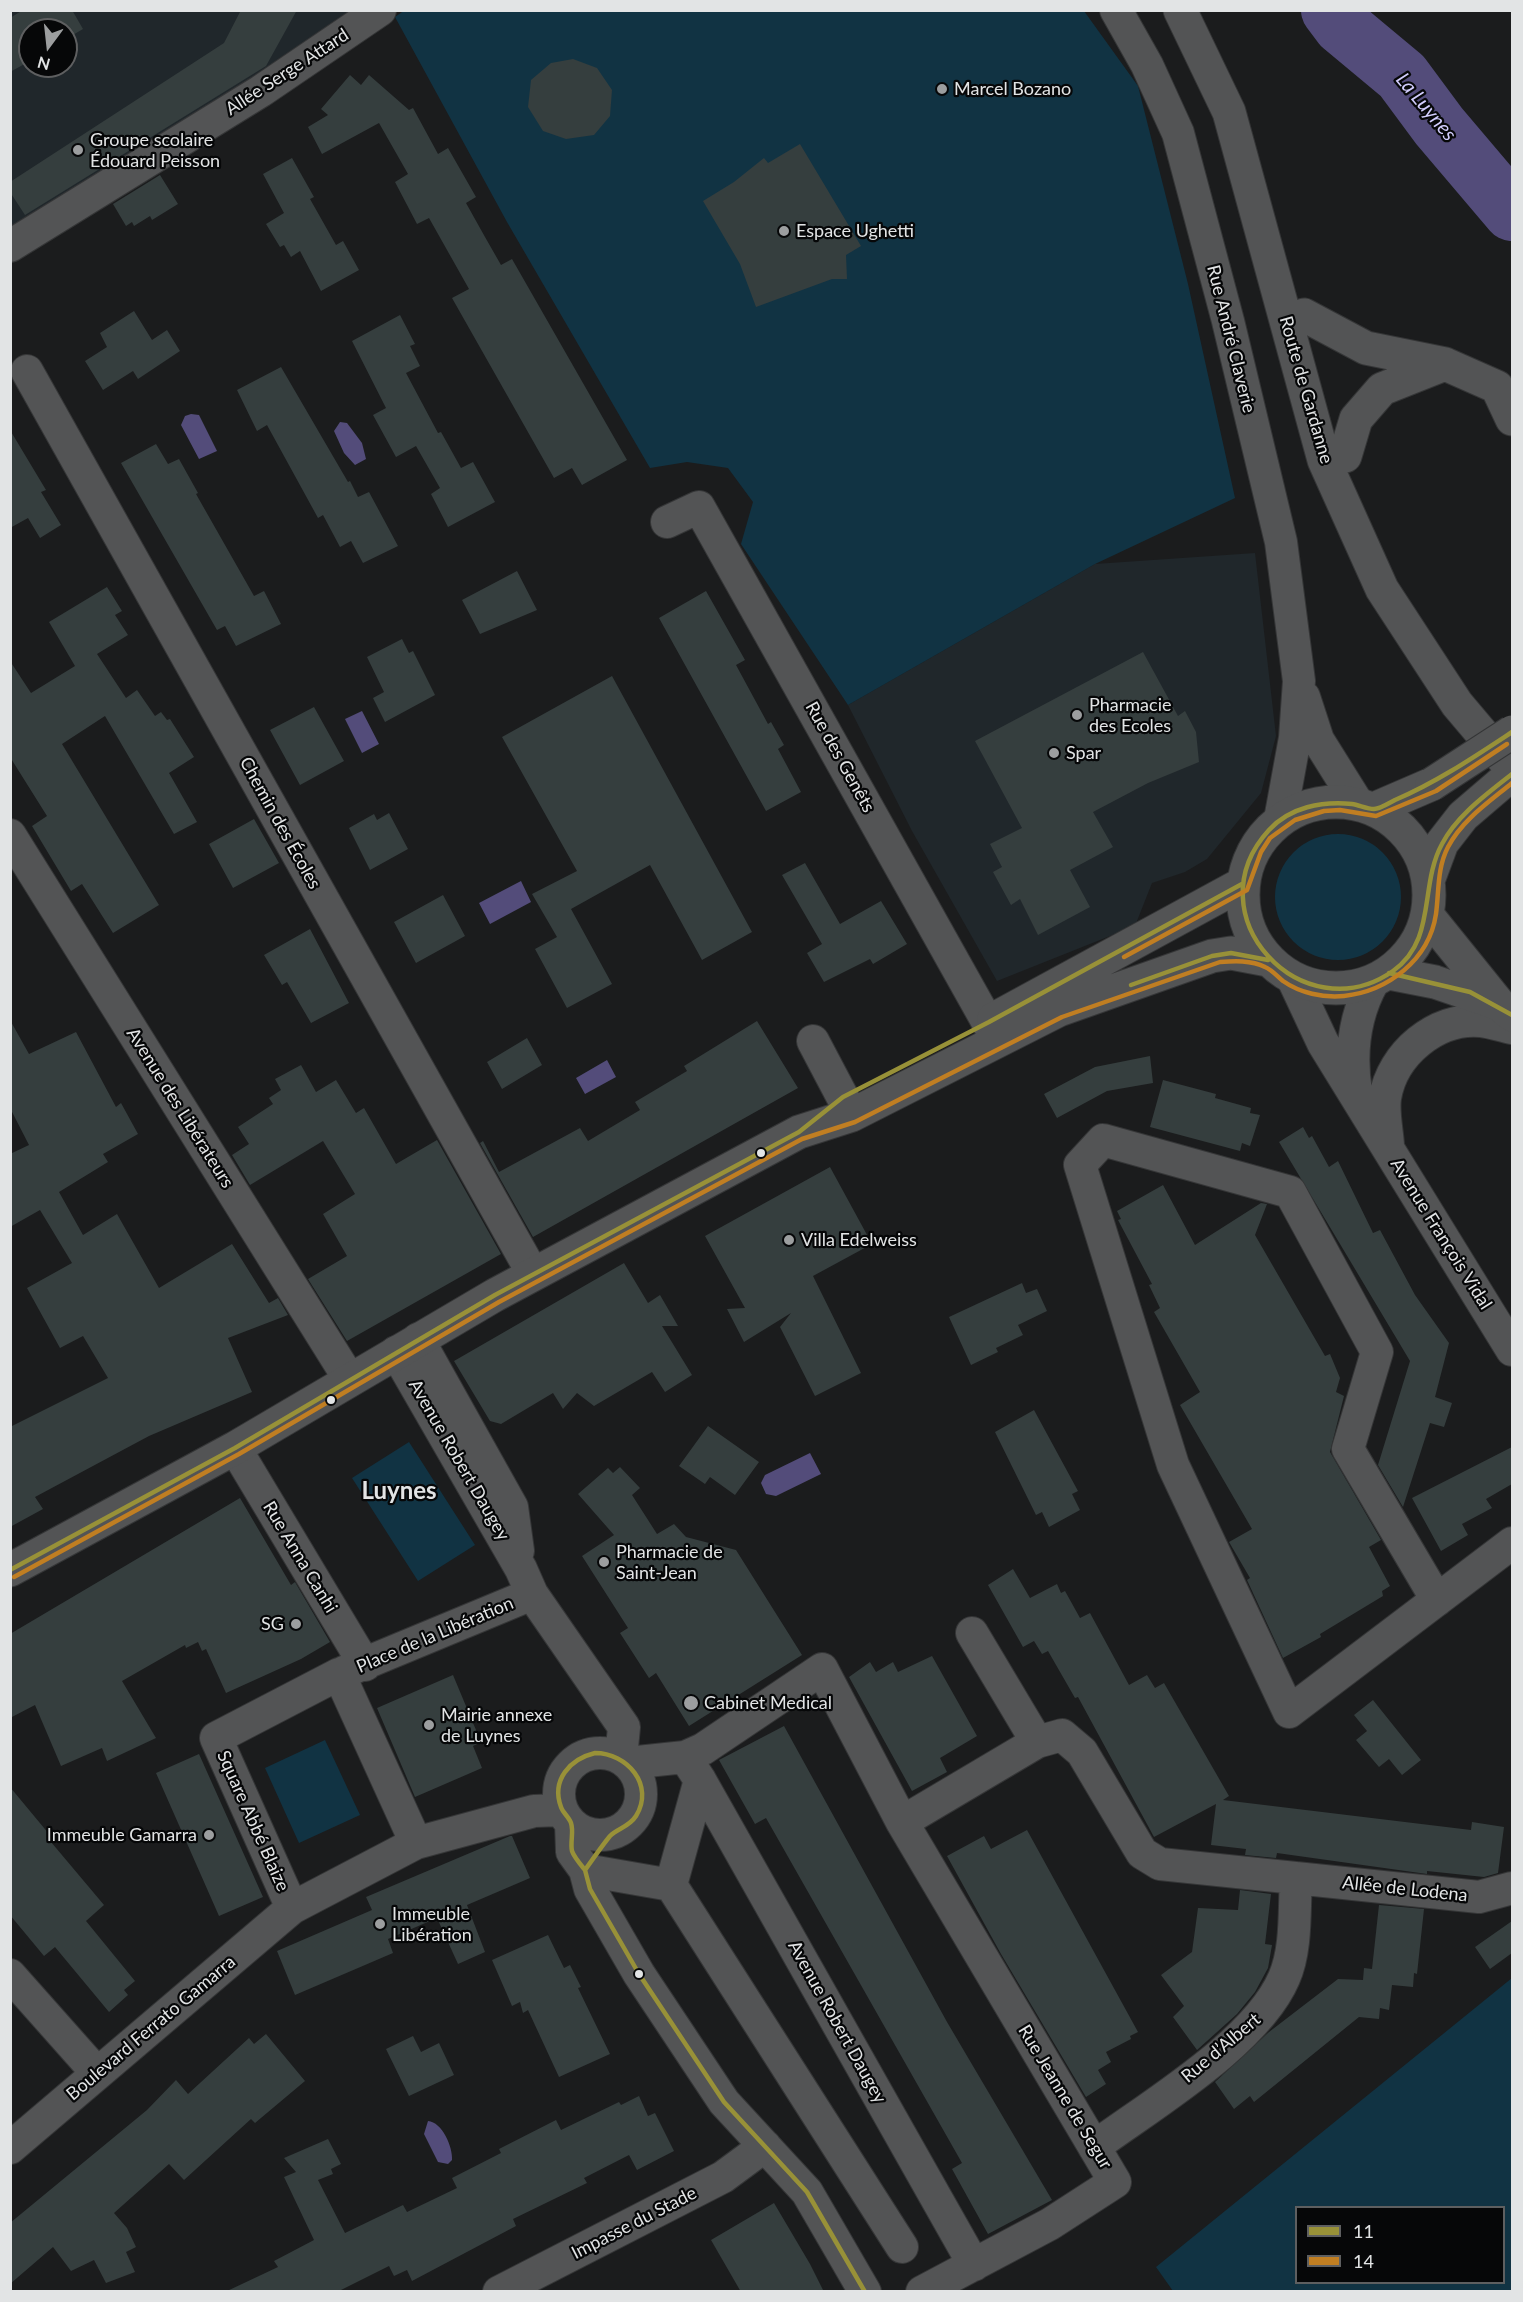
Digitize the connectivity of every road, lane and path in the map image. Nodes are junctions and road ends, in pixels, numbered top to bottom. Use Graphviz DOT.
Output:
graph roads {
  1 [pos="380,10"];
  2 [pos="1116,10"];
  3 [pos="1180,10"];
  4 [pos="1203,10"];
  5 [pos="10,246"];
  6 [pos="1304,315"];
  7 [pos="1445,364"];
  8 [pos="27,371"];
  9 [pos="1512,419"];
  10 [pos="1345,456"];
  11 [pos="667,522"];
  12 [pos="1299,681"];
  13 [pos="1512,732"];
  14 [pos="1512,740"];
  15 [pos="1512,771"];
  16 [pos="1366,806"];
  17 [pos="1280,820"];
  18 [pos="10,836"];
  19 [pos="1429,879"];
  20 [pos="1242,884"];
  21 [pos="1428,916"];
  22 [pos="1280,969"];
  23 [pos="1381,977"];
  24 [pos="1508,1016"];
  25 [pos="993,1031"];
  26 [pos="813,1041"];
  27 [pos="1357,1099"];
  28 [pos="848,1106"];
  29 [pos="1388,1148"];
  30 [pos="532,1274"];
  31 [pos="407,1346"];
  32 [pos="1512,1350"];
  33 [pos="350,1380"];
  34 [pos="235,1448"];
  35 [pos="1512,1543"];
  36 [pos="10,1570"];
  37 [pos="526,1582"];
  38 [pos="1437,1600"];
  39 [pos="972,1633"];
  40 [pos="352,1670"];
  41 [pos="1036,1742"];
  42 [pos="615,1758"];
  43 [pos="693,1768"];
  44 [pos="641,1801"];
  45 [pos="557,1806"];
  46 [pos="902,1821"];
  47 [pos="612,1834"];
  48 [pos="416,1842"];
  49 [pos="585,1870"];
  50 [pos="1296,1878"];
  51 [pos="670,1885"];
  52 [pos="1512,1888"];
  53 [pos="292,1908"];
  54 [pos="10,1975"];
  55 [pos="97,2073"];
  56 [pos="765,2146"];
  57 [pos="1094,2147"];
  58 [pos="10,2148"];
  59 [pos="902,2247"];
  60 [pos="974,2265"];
  61 [pos="513,2289"];
  62 [pos="865,2292"];
  63 [pos="922,2292"];
  1 -- 5 [label="street, Allée Serge Attard"];
  2 -- 12 [label="street, Rue André Claverie"];
  3 -- 15 [label="main road, Route de Gardanne"];
  4 -- 6 [label="main road, Route de Gardanne"];
  6 -- 7 [label="main road"];
  6 -- 10 [label="main road, Route de Gardanne"];
  7 -- 9 [label="main road"];
  7 -- 10 [label="main road"];
  8 -- 30 [label="street, Chemin des Écoles"];
  10 -- 14 [label="main road, Route de Gardanne"];
  11 -- 25 [label="street, Rue des Genêts"];
  12 -- 16 [label="street, Rue André Claverie"];
  12 -- 17 [label="street, Rue André Claverie"];
  13 -- 16 [label="main road, bridge"];
  15 -- 19 [label="main road"];
  16 -- 17 [label="main road"];
  16 -- 19 [label="main road"];
  17 -- 20 [label="main road"];
  18 -- 33 [label="street, Avenue des Libérateurs"];
  19 -- 21 [label="main road"];
  20 -- 22 [label="main road"];
  20 -- 25 [label="main road"];
  21 -- 23 [label="main road"];
  21 -- 24 [label="main road"];
  22 -- 23 [label="main road"];
  22 -- 25 [label="main road"];
  22 -- 27 [label="street, Avenue François Vidal"];
  23 -- 24 [label="main road"];
  23 -- 27 [label="street, Avenue François Vidal"];
  24 -- 29 [label="street, Avenue François Vidal"];
  25 -- 28 [label="main road"];
  26 -- 28 [label="street"];
  27 -- 29 [label="street, Avenue François Vidal"];
  28 -- 30 [label="main road"];
  29 -- 32 [label="street, Avenue François Vidal"];
  30 -- 31 [label="main road"];
  31 -- 33 [label="main road"];
  31 -- 37 [label="street, Avenue Robert Daugey"];
  33 -- 34 [label="main road"];
  34 -- 36 [label="main road"];
  34 -- 40 [label="street, Rue Anna Canhi"];
  35 -- 38 [label="street"];
  37 -- 40 [label="street, Place de la Libération"];
  37 -- 42 [label="street, Avenue Robert Daugey"];
  38 -- 38 [label="street"];
  39 -- 41 [label="street"];
  40 -- 48 [label="street"];
  40 -- 53 [label="street, Square Abbé Blaize"];
  41 -- 46 [label="street"];
  41 -- 50 [label="street"];
  42 -- 43 [label="street, Rue Jeanne de Segur"];
  42 -- 44 [label="street"];
  42 -- 45 [label="street"];
  43 -- 44 [label="street, Rue Jeanne de Segur"];
  43 -- 46 [label="street, Rue Jeanne de Segur"];
  43 -- 51 [label="street"];
  43 -- 60 [label="street, Avenue Robert Daugey"];
  44 -- 47 [label="street"];
  45 -- 47 [label="street"];
  45 -- 48 [label="street, Square Abbé Blaize"];
  45 -- 49 [label="street"];
  46 -- 57 [label="street, Rue Jeanne de Segur"];
  47 -- 49 [label="street"];
  48 -- 53 [label="street, Square Abbé Blaize"];
  49 -- 51 [label="street"];
  49 -- 56 [label="street"];
  50 -- 52 [label="street, Allée de Lodena"];
  50 -- 57 [label="street, Rue d’Albert"];
  51 -- 59 [label="street"];
  53 -- 55 [label="street, Boulevard Ferrato Gamarra"];
  54 -- 55 [label="street"];
  55 -- 58 [label="street, Boulevard Ferrato Gamarra"];
  56 -- 61 [label="street, Impasse du Stade"];
  56 -- 62 [label="street"];
  57 -- 60 [label="street, Rue Jeanne de Segur"];
  60 -- 63 [label="street, Rue Jeanne de Segur"];
}
